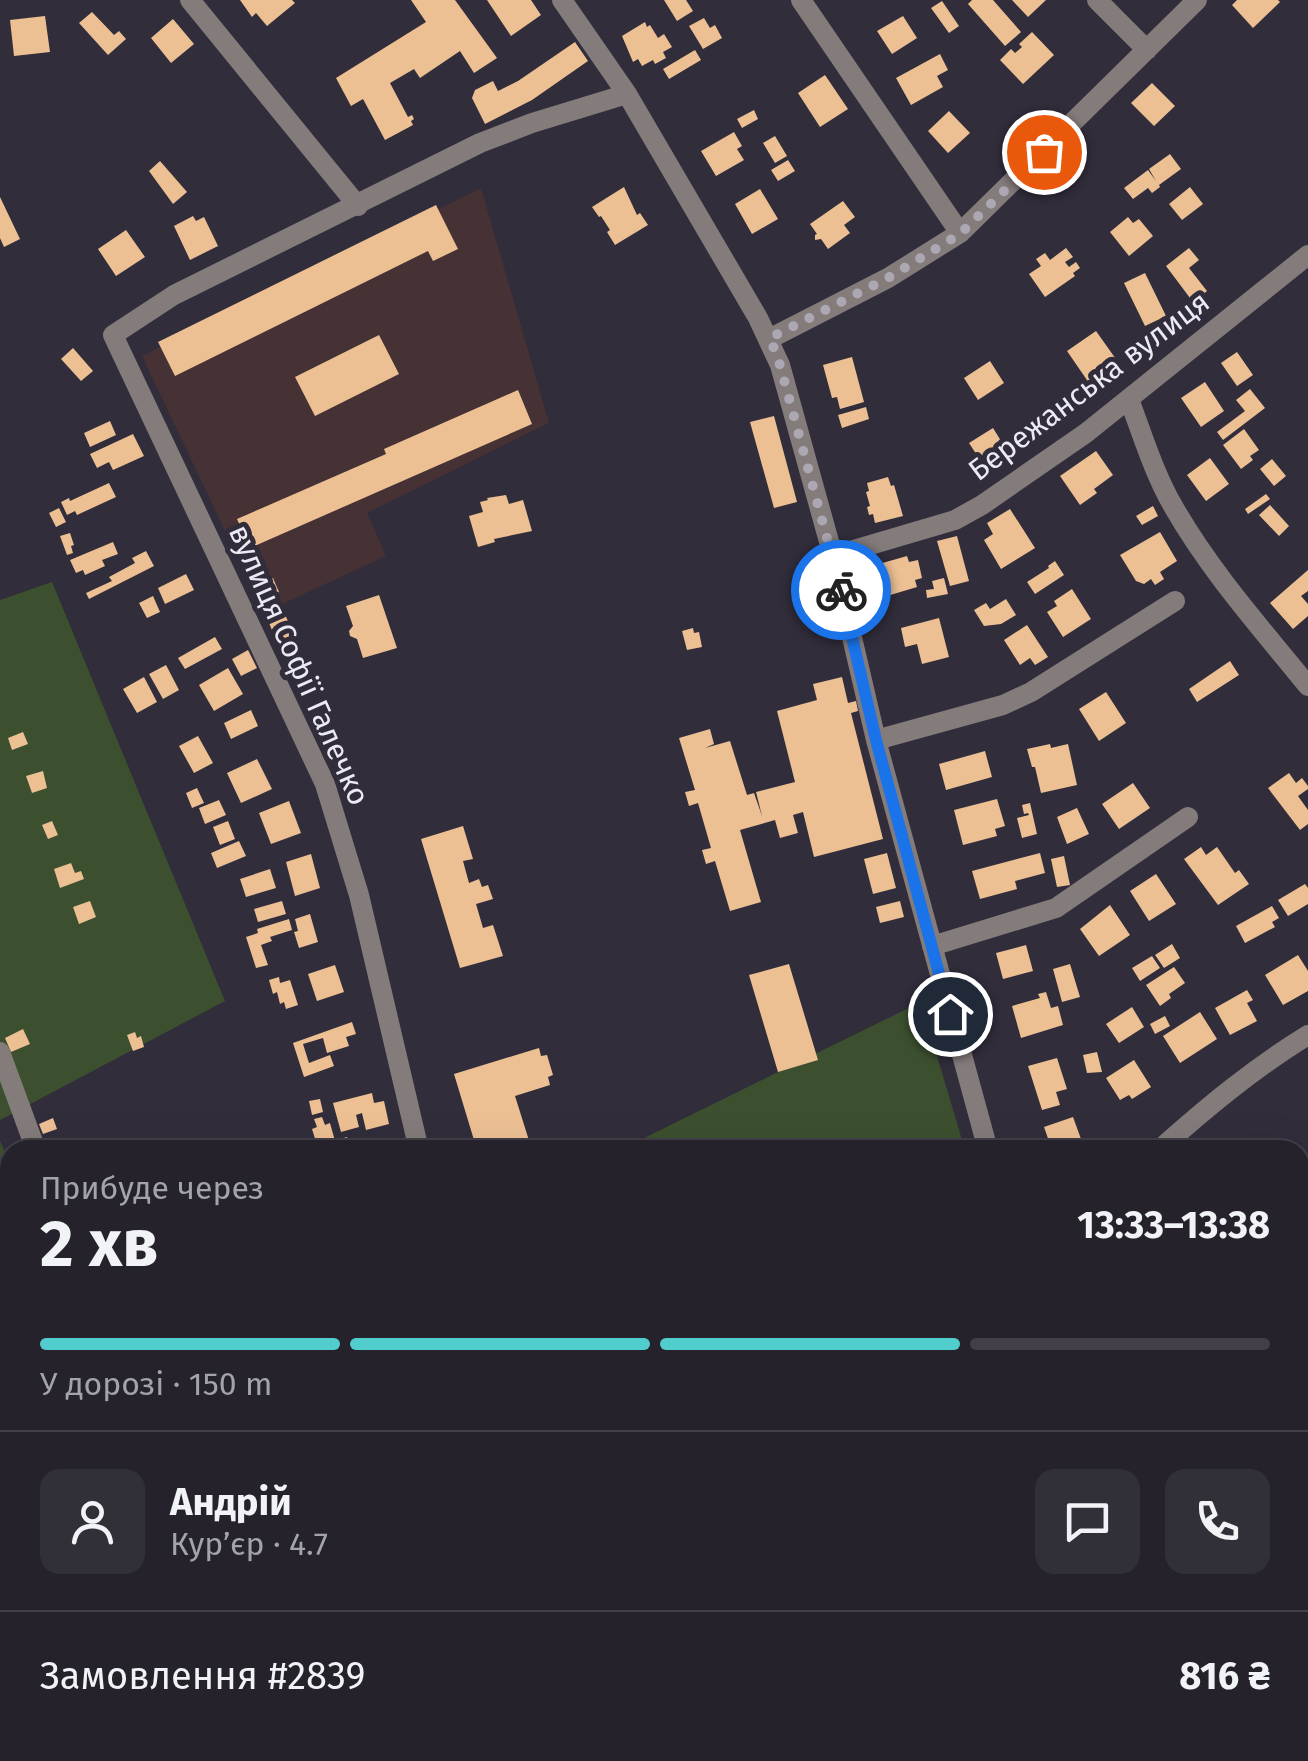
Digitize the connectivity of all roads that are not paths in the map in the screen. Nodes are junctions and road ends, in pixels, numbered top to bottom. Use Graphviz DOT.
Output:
graph roads {
  1 [pos="190,0"];
  2 [pos="562,0"];
  3 [pos="802,0"];
  4 [pos="1098,0"];
  5 [pos="1196,0"];
  6 [pos="1147,50"];
  7 [pos="627,94"];
  8 [pos="358,206"];
  9 [pos="960,234"];
  10 [pos="1308,254"];
  11 [pos="770,338"];
  12 [pos="1128,398"];
  13 [pos="833,556"];
  14 [pos="1175,601"];
  15 [pos="1308,686"];
  16 [pos="876,740"];
  17 [pos="1188,818"];
  18 [pos="932,946"];
  19 [pos="1308,1035"];
  20 [pos="0,1052"];
  21 [pos="32,1140"];
  22 [pos="416,1140"];
  23 [pos="985,1140"];
  24 [pos="1170,1140"];
  1 -- 8 [label="street"];
  2 -- 7 [label="street"];
  3 -- 9 [label="street"];
  4 -- 6 [label="street"];
  5 -- 6 [label="street"];
  6 -- 9 [label="street"];
  7 -- 8 [label="street"];
  7 -- 11 [label="street"];
  8 -- 22 [label="street, вулиця Софії Галечко"];
  9 -- 11 [label="street"];
  10 -- 12 [label="street, Бережанська вулиця"];
  11 -- 13 [label="street"];
  12 -- 13 [label="street, Бережанська вулиця"];
  12 -- 15 [label="street"];
  13 -- 16 [label="street"];
  14 -- 16 [label="street"];
  16 -- 18 [label="street"];
  17 -- 18 [label="street"];
  18 -- 23 [label="street"];
  19 -- 24 [label="street"];
  20 -- 21 [label="street"];
}
